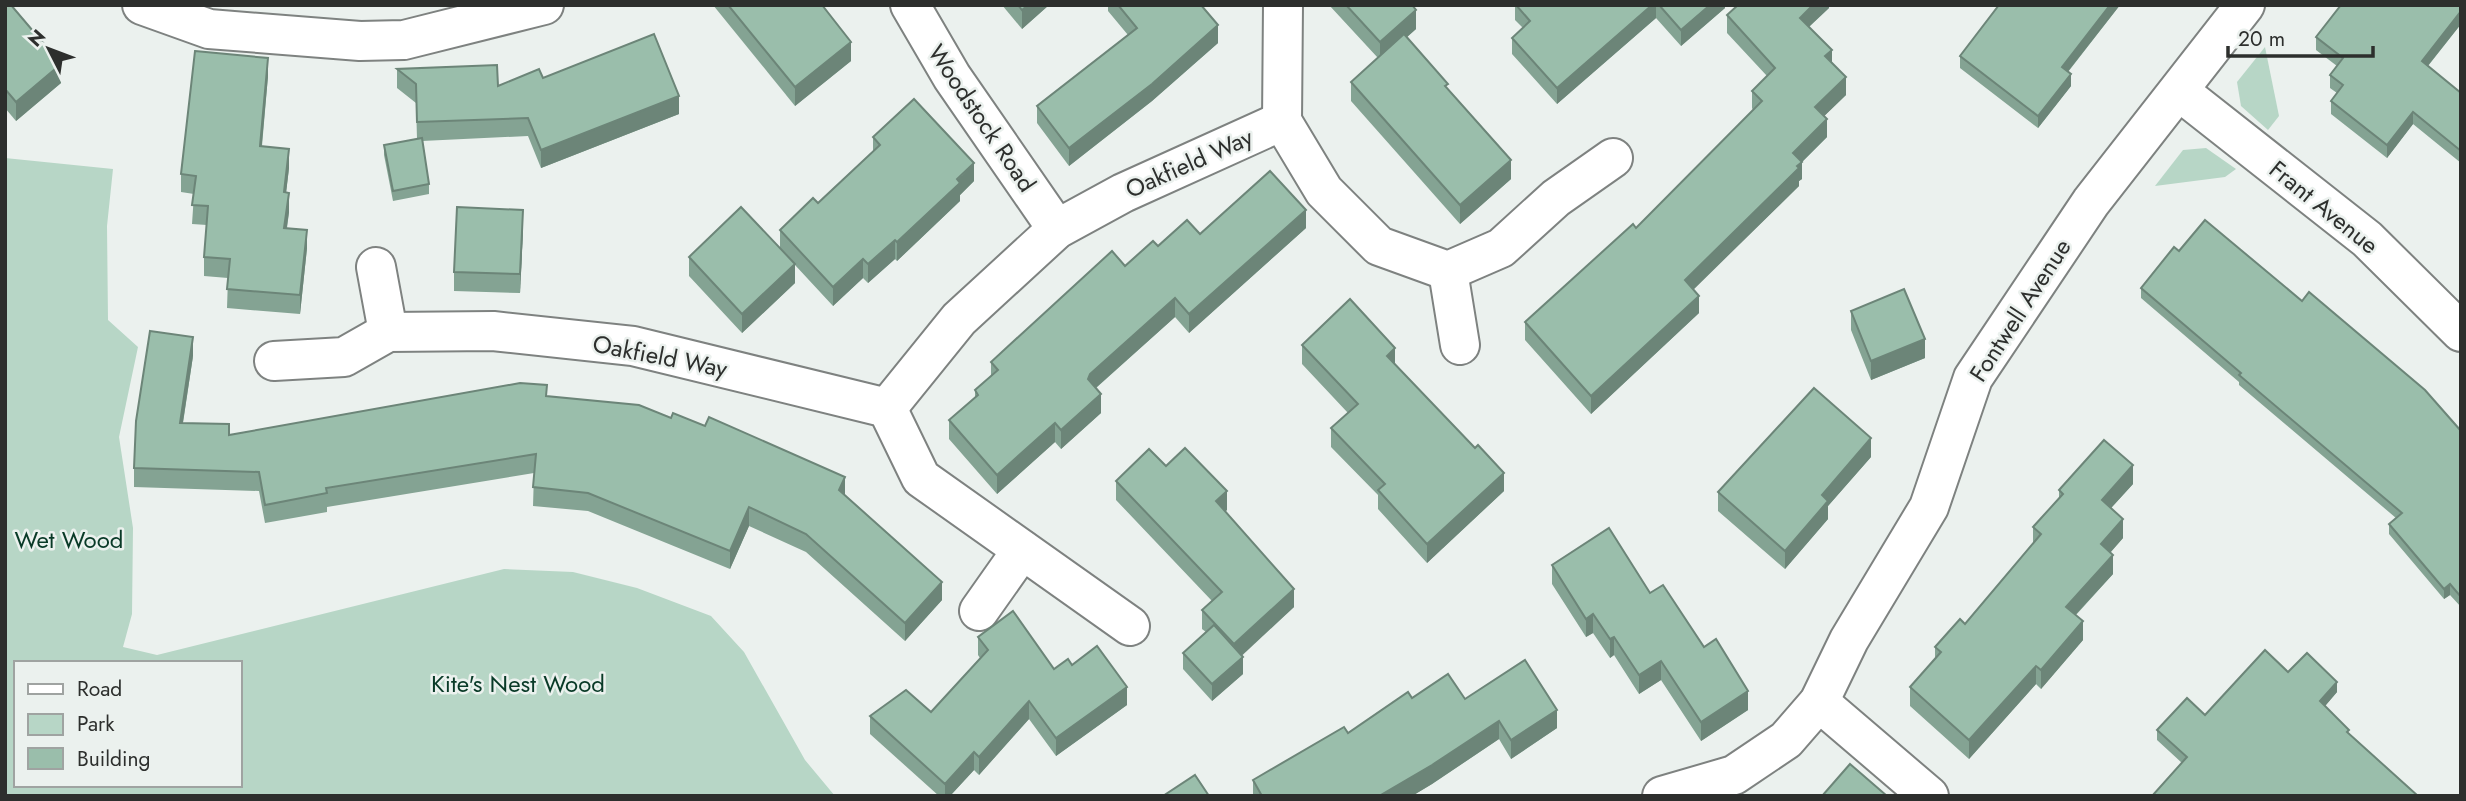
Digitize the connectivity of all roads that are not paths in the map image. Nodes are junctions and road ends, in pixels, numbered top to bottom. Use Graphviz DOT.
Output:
graph roads {
  1 [pos="142,5"];
  2 [pos="544,5"];
  3 [pos="910,5"];
  4 [pos="1283,5"];
  5 [pos="2245,5"];
  6 [pos="2179,91"];
  7 [pos="1282,121"];
  8 [pos="1613,158"];
  9 [pos="1057,229"];
  10 [pos="376,267"];
  11 [pos="1448,271"];
  12 [pos="2461,331"];
  13 [pos="388,332"];
  14 [pos="1460,345"];
  15 [pos="274,361"];
  16 [pos="887,408"];
  17 [pos="1022,550"];
  18 [pos="979,611"];
  19 [pos="1130,626"];
  20 [pos="1819,702"];
  21 [pos="1662,796"];
  22 [pos="1929,796"];
  1 -- 2 [label="street"];
  3 -- 9 [label="street, Woodstock Road"];
  4 -- 7 [label="street"];
  5 -- 6 [label="street, Fontwell Avenue"];
  6 -- 12 [label="street, Frant Avenue"];
  6 -- 20 [label="street, Fontwell Avenue"];
  7 -- 9 [label="street, Oakfield Way"];
  7 -- 11 [label="street"];
  8 -- 11 [label="street"];
  9 -- 16 [label="street, Oakfield Way"];
  10 -- 13 [label="street"];
  11 -- 14 [label="street"];
  13 -- 15 [label="street, Oakfield Way"];
  13 -- 16 [label="street, Oakfield Way"];
  16 -- 17 [label="street"];
  17 -- 18 [label="street"];
  17 -- 19 [label="street"];
  20 -- 21 [label="street, Fontwell Avenue"];
  20 -- 22 [label="street"];
}
